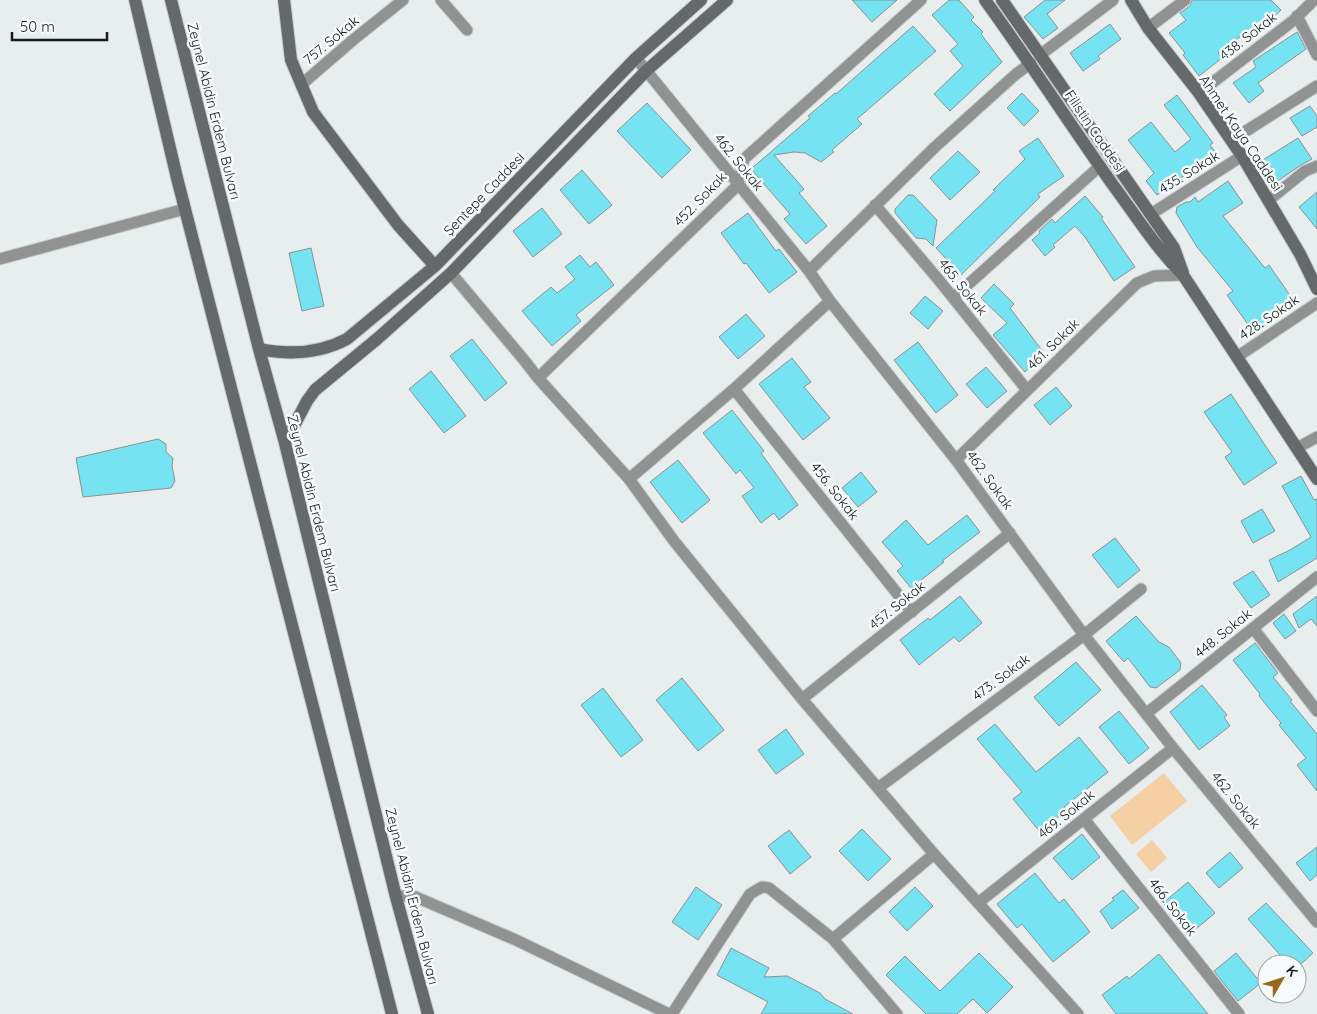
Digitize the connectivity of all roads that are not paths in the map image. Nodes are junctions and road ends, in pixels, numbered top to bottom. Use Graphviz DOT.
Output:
graph roads {
  1 [pos="135,0"];
  2 [pos="171,0"];
  3 [pos="284,0"];
  4 [pos="403,0"];
  5 [pos="441,0"];
  6 [pos="701,0"];
  7 [pos="727,0"];
  8 [pos="921,0"];
  9 [pos="985,0"];
  10 [pos="1002,0"];
  11 [pos="1113,0"];
  12 [pos="1130,0"];
  13 [pos="1186,0"];
  14 [pos="1314,0"];
  15 [pos="1298,16"];
  16 [pos="1148,28"];
  17 [pos="467,30"];
  18 [pos="1317,55"];
  19 [pos="636,58"];
  20 [pos="1036,59"];
  21 [pos="647,70"];
  22 [pos="302,84"];
  23 [pos="1317,86"];
  24 [pos="1198,93"];
  25 [pos="1232,140"];
  26 [pos="1242,156"];
  27 [pos="1100,166"];
  28 [pos="1317,166"];
  29 [pos="738,185"];
  30 [pos="1269,200"];
  31 [pos="875,205"];
  32 [pos="185,209"];
  33 [pos="1151,214"];
  34 [pos="0,259"];
  35 [pos="435,266"];
  36 [pos="809,271"];
  37 [pos="451,273"];
  38 [pos="1184,275"];
  39 [pos="1317,289"];
  40 [pos="953,298"];
  41 [pos="830,301"];
  42 [pos="1317,303"];
  43 [pos="259,349"];
  44 [pos="1237,357"];
  45 [pos="538,378"];
  46 [pos="734,389"];
  47 [pos="1027,390"];
  48 [pos="1317,437"];
  49 [pos="285,444"];
  50 [pos="1297,448"];
  51 [pos="956,460"];
  52 [pos="1317,479"];
  53 [pos="629,480"];
  54 [pos="1010,534"];
  55 [pos="1317,577"];
  56 [pos="1141,589"];
  57 [pos="912,612"];
  58 [pos="1253,628"];
  59 [pos="1084,635"];
  60 [pos="802,700"];
  61 [pos="1317,711"];
  62 [pos="1147,713"];
  63 [pos="1173,748"];
  64 [pos="878,788"];
  65 [pos="1084,819"];
  66 [pos="934,854"];
  67 [pos="396,897"];
  68 [pos="978,903"];
  69 [pos="1317,922"];
  70 [pos="833,939"];
  71 [pos="1074,1012"];
  72 [pos="392,1014"];
  73 [pos="428,1014"];
  74 [pos="670,1014"];
  75 [pos="897,1014"];
  76 [pos="1239,1014"];
  1 -- 32 [label="street"];
  2 -- 43 [label="street, Zeynel Abidin Erdem Bulvarı"];
  3 -- 22 [label="street"];
  4 -- 22 [label="street, 757. Sokak"];
  5 -- 17 [label="street"];
  6 -- 19 [label="street, Şentepe Caddesi"];
  7 -- 21 [label="street"];
  8 -- 29 [label="street, 452. Sokak"];
  9 -- 20 [label="street, Filistin Caddesi"];
  10 -- 20 [label="street, Filistin Caddesi"];
  11 -- 20 [label="street"];
  12 -- 16 [label="street, Ahmet Kaya Caddesi"];
  13 -- 16 [label="street"];
  14 -- 15 [label="street, 438. Sokak"];
  15 -- 18 [label="street"];
  15 -- 24 [label="street, 438. Sokak"];
  16 -- 24 [label="street, Ahmet Kaya Caddesi"];
  19 -- 21 [label="street, 462. Sokak"];
  19 -- 35 [label="street, Şentepe Caddesi"];
  20 -- 27 [label="street, Filistin Caddesi"];
  20 -- 31 [label="street"];
  20 -- 33 [label="street, Filistin Caddesi"];
  21 -- 29 [label="street, 462. Sokak"];
  21 -- 37 [label="street"];
  22 -- 35 [label="street"];
  23 -- 25 [label="street"];
  24 -- 25 [label="street, Ahmet Kaya Caddesi"];
  25 -- 26 [label="street, Ahmet Kaya Caddesi"];
  26 -- 30 [label="street, Ahmet Kaya Caddesi"];
  26 -- 33 [label="street, 435. Sokak"];
  27 -- 38 [label="street, Filistin Caddesi"];
  27 -- 40 [label="street"];
  28 -- 30 [label="street"];
  29 -- 36 [label="street, 462. Sokak"];
  29 -- 45 [label="street, 452. Sokak"];
  30 -- 39 [label="street, Ahmet Kaya Caddesi"];
  31 -- 36 [label="street"];
  31 -- 40 [label="street, 465. Sokak"];
  32 -- 34 [label="street"];
  32 -- 72 [label="street"];
  33 -- 38 [label="street, Filistin Caddesi"];
  35 -- 43 [label="street, Şentepe Caddesi"];
  36 -- 41 [label="street, 462. Sokak"];
  37 -- 45 [label="street"];
  37 -- 49 [label="street"];
  38 -- 44 [label="street, Filistin Caddesi"];
  38 -- 47 [label="street, 461. Sokak"];
  40 -- 47 [label="street, 465. Sokak"];
  41 -- 46 [label="street"];
  41 -- 51 [label="street, 462. Sokak"];
  42 -- 44 [label="street, 428. Sokak"];
  43 -- 49 [label="street, Zeynel Abidin Erdem Bulvarı"];
  44 -- 50 [label="street, Filistin Caddesi"];
  45 -- 53 [label="street"];
  46 -- 53 [label="street"];
  46 -- 57 [label="street, 456. Sokak"];
  47 -- 51 [label="street, 461. Sokak"];
  48 -- 50 [label="street"];
  49 -- 67 [label="street, Zeynel Abidin Erdem Bulvarı"];
  50 -- 52 [label="street, Filistin Caddesi"];
  51 -- 54 [label="street, 462. Sokak"];
  53 -- 60 [label="street"];
  54 -- 57 [label="street, 457. Sokak"];
  54 -- 59 [label="street, 462. Sokak"];
  55 -- 58 [label="street, 448. Sokak"];
  56 -- 59 [label="street, 473. Sokak"];
  57 -- 60 [label="street, 457. Sokak"];
  58 -- 61 [label="street"];
  58 -- 62 [label="street, 448. Sokak"];
  59 -- 62 [label="street, 462. Sokak"];
  59 -- 64 [label="street, 473. Sokak"];
  60 -- 64 [label="street"];
  62 -- 63 [label="street, 462. Sokak"];
  63 -- 65 [label="street, 469. Sokak"];
  63 -- 69 [label="street, 462. Sokak"];
  64 -- 66 [label="street"];
  65 -- 68 [label="street, 469. Sokak"];
  65 -- 76 [label="street, 466. Sokak"];
  66 -- 68 [label="street"];
  66 -- 70 [label="street"];
  67 -- 73 [label="street, Zeynel Abidin Erdem Bulvarı"];
  67 -- 74 [label="street"];
  68 -- 71 [label="street"];
  70 -- 74 [label="street"];
  70 -- 75 [label="street"];
}
